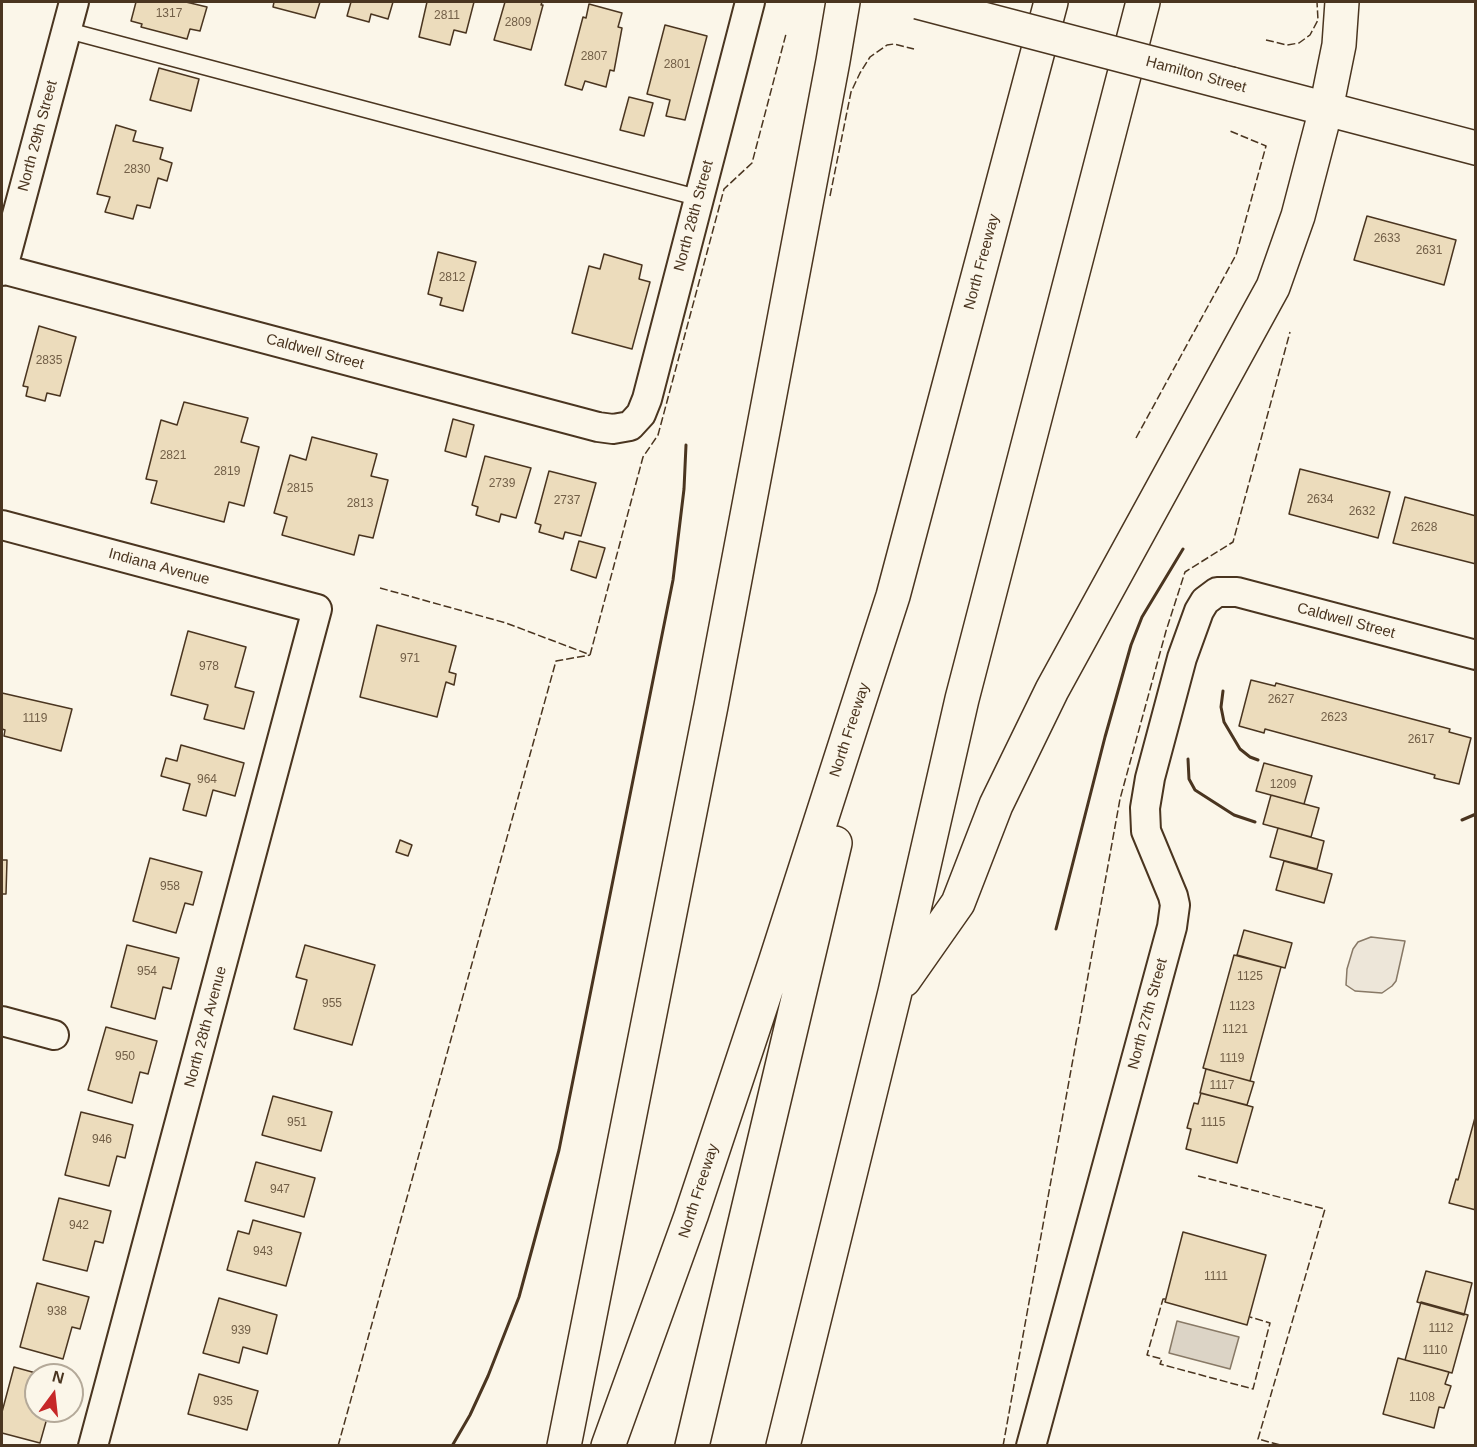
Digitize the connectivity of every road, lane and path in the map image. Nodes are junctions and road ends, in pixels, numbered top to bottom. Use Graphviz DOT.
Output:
graph roads {
  1 [pos="74,2"];
  2 [pos="750,2"];
  3 [pos="843,2"];
  4 [pos="918,2"];
  5 [pos="1051,2"];
  6 [pos="1143,2"];
  7 [pos="1342,2"];
  8 [pos="66,30"];
  9 [pos="1326,109"];
  10 [pos="1476,148"];
  11 [pos="699,198"];
  12 [pos="2,270"];
  13 [pos="630,426"];
  14 [pos="2,525"];
  15 [pos="1217,592"];
  16 [pos="893,596"];
  17 [pos="317,609"];
  18 [pos="1476,655"];
  19 [pos="896,992"];
  20 [pos="2,1021"];
  21 [pos="54,1035"];
  22 [pos="93,1446"];
  23 [pos="564,1446"];
  24 [pos="608,1446"];
  25 [pos="692,1446"];
  26 [pos="783,1446"];
  27 [pos="1031,1446"];
  1 -- 8 [label="street, North 29th Street"];
  2 -- 11 [label="street, North 28th Street"];
  3 -- 23 [label="main road"];
  4 -- 9 [label="main road, Hamilton Street, bridge"];
  5 -- 16 [label="main road, North Freeway"];
  6 -- 19 [label="main road"];
  7 -- 9 [label="main road"];
  8 -- 11 [label="lane"];
  8 -- 12 [label="street, North 29th Street"];
  9 -- 10 [label="main road, Hamilton Street"];
  9 -- 19 [label="main road"];
  11 -- 13 [label="street, North 28th Street"];
  12 -- 13 [label="street, Caldwell Street"];
  14 -- 17 [label="street, Indiana Avenue"];
  15 -- 18 [label="street, Caldwell Street"];
  15 -- 27 [label="street, North 27th Street"];
  16 -- 24 [label="main road, North Freeway"];
  16 -- 25 [label="main road"];
  17 -- 22 [label="street, North 28th Avenue"];
  19 -- 26 [label="main road"];
  20 -- 21 [label="street"];
}
